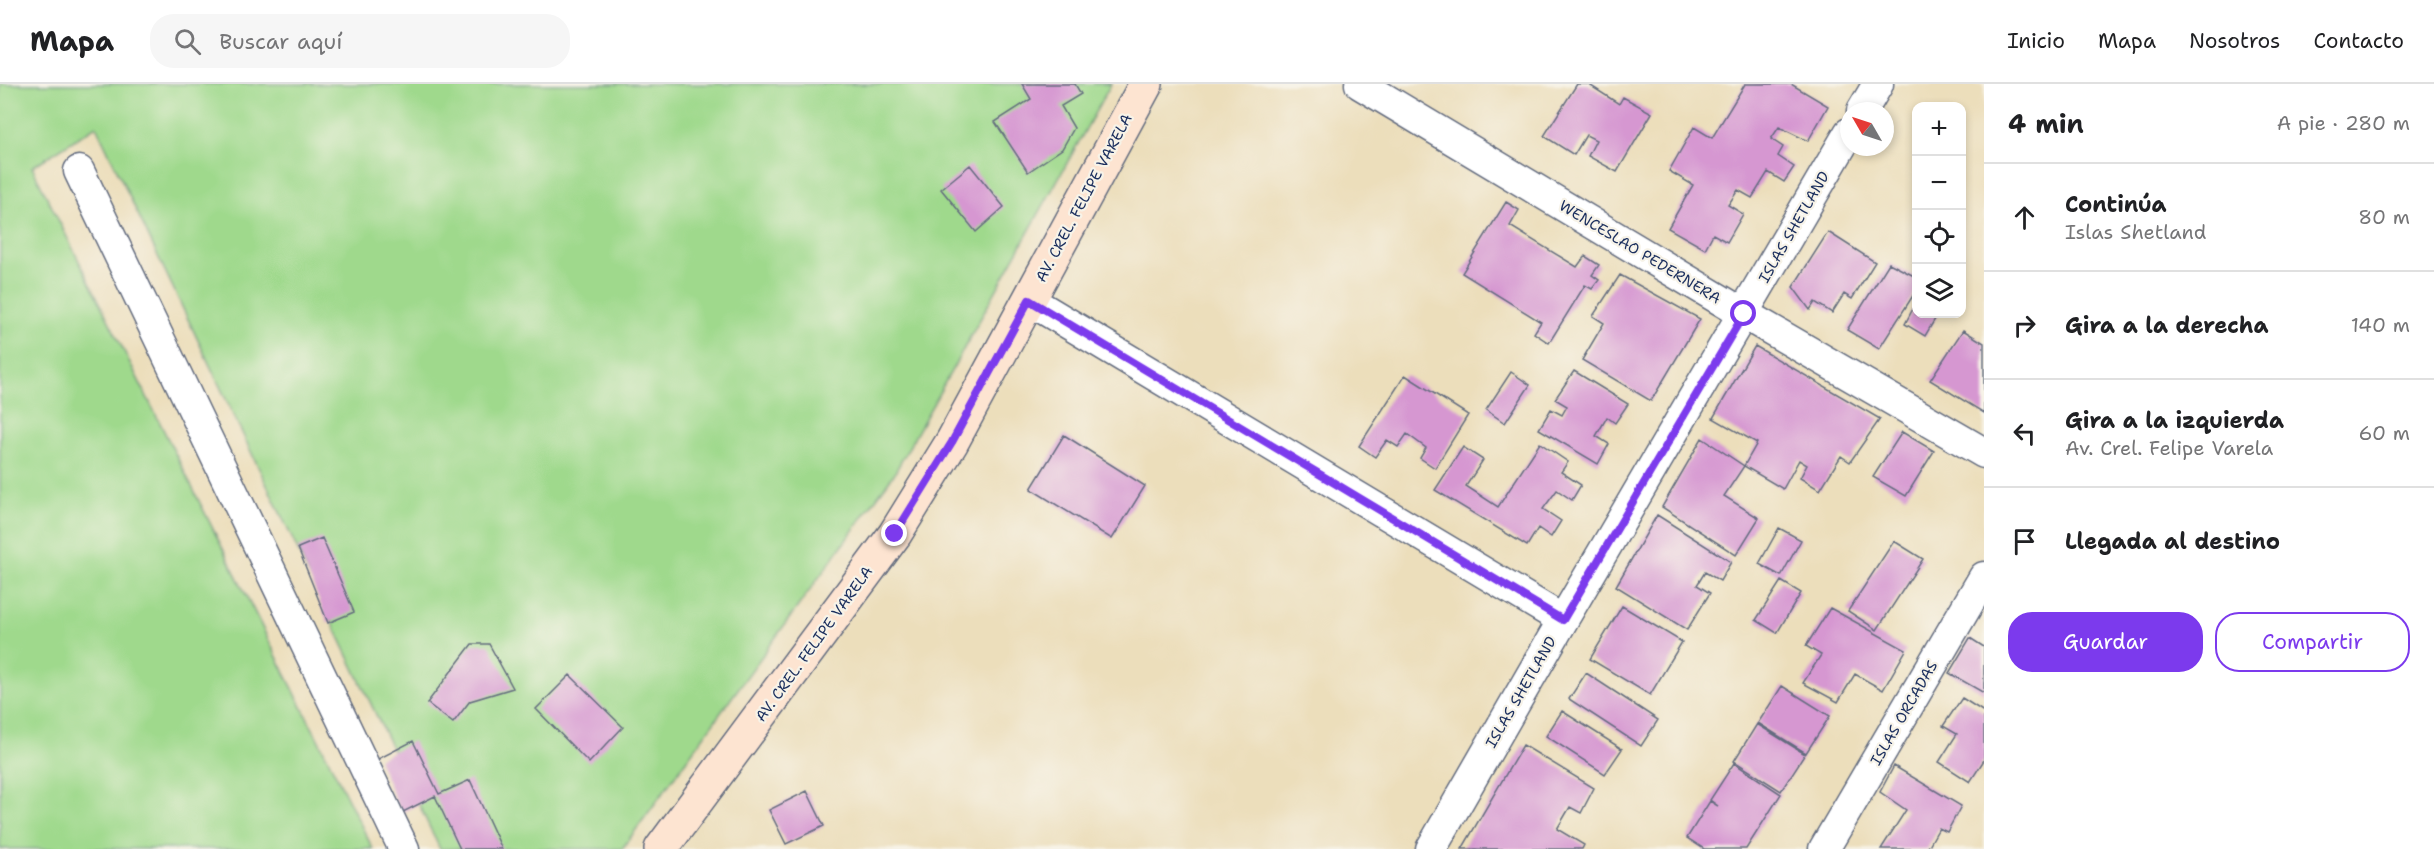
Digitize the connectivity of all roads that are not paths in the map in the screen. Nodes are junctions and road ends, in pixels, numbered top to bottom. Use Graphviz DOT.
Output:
graph roads {
  1 [pos="1146,84"];
  2 [pos="1360,84"];
  3 [pos="1878,84"];
  4 [pos="1867,102"];
  5 [pos="1840,149"];
  6 [pos="79,171"];
  7 [pos="1029,300"];
  8 [pos="1744,314"];
  9 [pos="1984,453"];
  10 [pos="1984,576"];
  11 [pos="1563,620"];
  12 [pos="404,849"];
  13 [pos="661,849"];
  14 [pos="1431,849"];
  15 [pos="1824,849"];
  1 -- 7 [label="main road, AV. CREL. FELIPE VARELA"];
  2 -- 8 [label="street, WENCESLAO PEDERNERA"];
  3 -- 4 [label="street"];
  5 -- 8 [label="street, ISLAS SHETLAND"];
  6 -- 12 [label="street"];
  7 -- 11 [label="street"];
  7 -- 13 [label="main road, AV. CREL. FELIPE VARELA"];
  8 -- 9 [label="street, WENCESLAO PEDERNERA"];
  8 -- 11 [label="street, ISLAS SHETLAND"];
  10 -- 15 [label="street, ISLAS ORCADAS"];
  11 -- 14 [label="street, ISLAS SHETLAND"];
}
